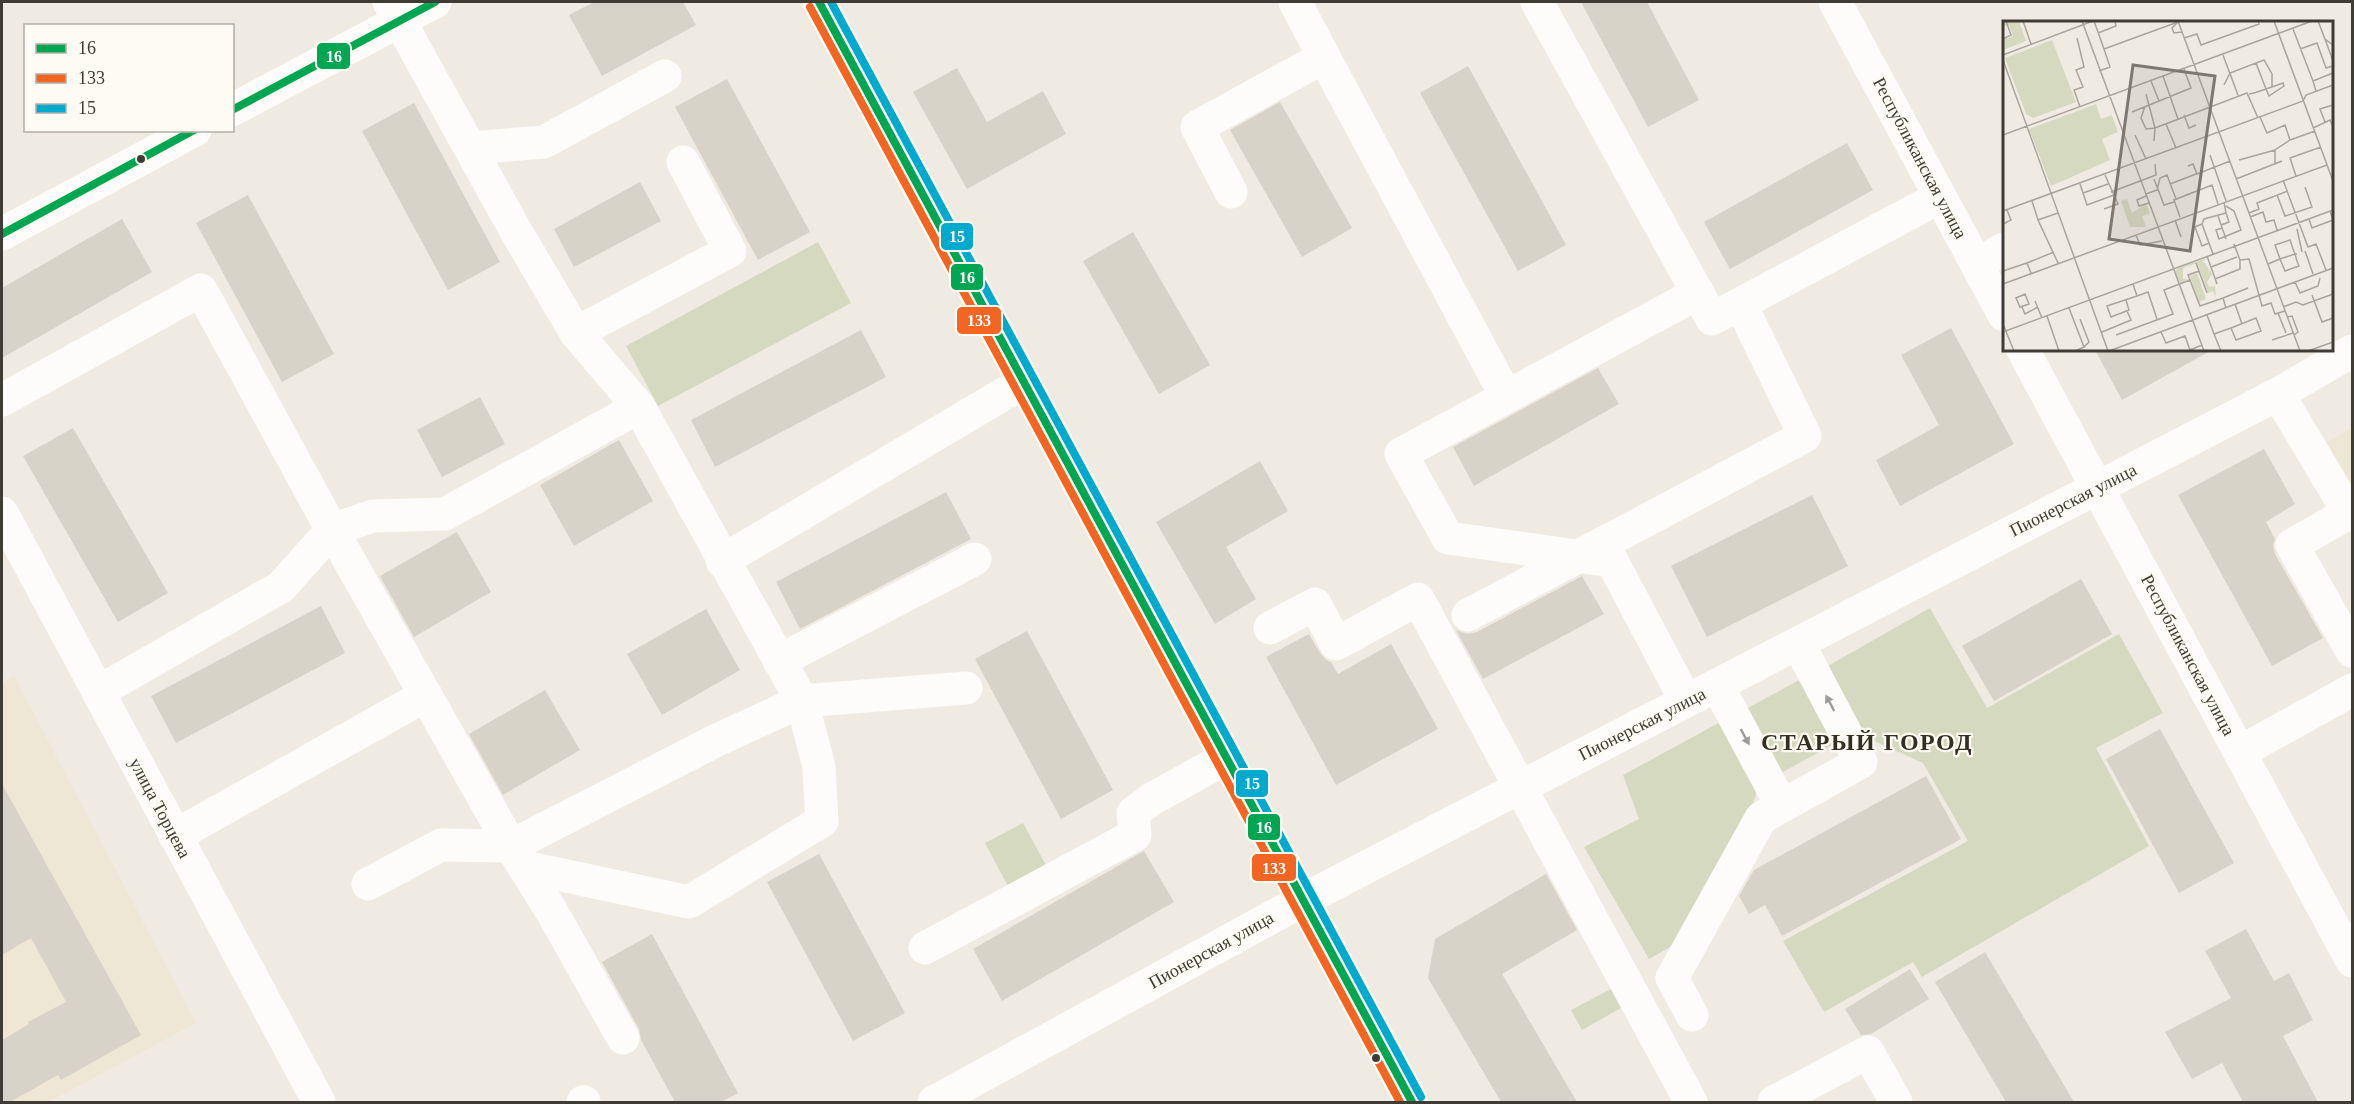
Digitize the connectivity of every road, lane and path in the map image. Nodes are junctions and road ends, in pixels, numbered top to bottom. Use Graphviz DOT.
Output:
graph roads {
  1 [pos="435,2"];
  2 [pos="819,2"];
  3 [pos="1295,2"];
  4 [pos="1537,2"];
  5 [pos="1835,2"];
  6 [pos="394,11"];
  7 [pos="1324,57"];
  8 [pos="665,76"];
  9 [pos="234,109"];
  10 [pos="191,132"];
  11 [pos="470,148"];
  12 [pos="683,162"];
  13 [pos="1231,192"];
  14 [pos="1940,196"];
  15 [pos="2,234"];
  16 [pos="1991,257"];
  17 [pos="1698,293"];
  18 [pos="1741,305"];
  19 [pos="2003,311"];
  20 [pos="576,333"];
  21 [pos="2024,351"];
  22 [pos="2352,351"];
  23 [pos="1024,382"];
  24 [pos="2278,394"];
  25 [pos="1506,396"];
  26 [pos="2,400"];
  27 [pos="639,407"];
  28 [pos="2098,488"];
  29 [pos="2,513"];
  30 [pos="2351,515"];
  31 [pos="332,530"];
  32 [pos="1610,551"];
  33 [pos="1580,556"];
  34 [pos="975,559"];
  35 [pos="722,561"];
  36 [pos="1468,615"];
  37 [pos="1270,628"];
  38 [pos="1798,643"];
  39 [pos="2352,651"];
  40 [pos="779,661"];
  41 [pos="1717,685"];
  42 [pos="966,688"];
  43 [pos="2352,690"];
  44 [pos="98,692"];
  45 [pos="426,695"];
  46 [pos="802,701"];
  47 [pos="1686,701"];
  48 [pos="2240,752"];
  49 [pos="1226,758"];
  50 [pos="1520,788"];
  51 [pos="1782,806"];
  52 [pos="175,836"];
  53 [pos="517,856"];
  54 [pos="368,884"];
  55 [pos="1303,900"];
  56 [pos="925,948"];
  57 [pos="2352,961"];
  58 [pos="1692,1015"];
  59 [pos="623,1038"];
  60 [pos="319,1102"];
  61 [pos="933,1102"];
  62 [pos="1412,1102"];
  63 [pos="1691,1102"];
  64 [pos="1774,1102"];
  65 [pos="1896,1102"];
  1 -- 6 [label="street"];
  2 -- 23 [label="street"];
  3 -- 7 [label="street"];
  4 -- 17 [label="street"];
  5 -- 14 [label="street, Республиканская улица"];
  6 -- 9 [label="street"];
  6 -- 11 [label="street"];
  7 -- 13 [label="street"];
  7 -- 25 [label="street"];
  8 -- 11 [label="street"];
  10 -- 15 [label="street"];
  11 -- 20 [label="street"];
  12 -- 20 [label="street"];
  14 -- 16 [label="street, Республиканская улица"];
  14 -- 18 [label="street"];
  16 -- 19 [label="street, Республиканская улица"];
  17 -- 18 [label="street"];
  17 -- 25 [label="street"];
  18 -- 32 [label="street"];
  20 -- 27 [label="street"];
  21 -- 28 [label="street, Республиканская улица"];
  22 -- 24 [label="street, Пионерская улица"];
  23 -- 35 [label="street"];
  23 -- 49 [label="street"];
  24 -- 28 [label="street, Пионерская улица"];
  24 -- 30 [label="street"];
  25 -- 33 [label="street"];
  26 -- 31 [label="street"];
  27 -- 31 [label="street"];
  27 -- 35 [label="street"];
  28 -- 38 [label="street, Пионерская улица"];
  28 -- 48 [label="street, Республиканская улица"];
  29 -- 44 [label="street, улица Торцева"];
  30 -- 39 [label="street"];
  31 -- 44 [label="street"];
  31 -- 45 [label="street"];
  32 -- 33 [label="street"];
  32 -- 47 [label="street"];
  33 -- 36 [label="street"];
  34 -- 40 [label="street"];
  35 -- 40 [label="street"];
  37 -- 50 [label="street"];
  38 -- 41 [label="street, Пионерская улица"];
  51 -- 38 [label="street, one-way"];
  40 -- 46 [label="street"];
  41 -- 47 [label="street, Пионерская улица"];
  41 -- 51 [label="street, one-way"];
  42 -- 46 [label="street"];
  43 -- 48 [label="street"];
  44 -- 52 [label="street, улица Торцева"];
  45 -- 52 [label="street"];
  45 -- 53 [label="street"];
  46 -- 53 [label="street"];
  46 -- 53 [label="street"];
  47 -- 50 [label="street, Пионерская улица"];
  48 -- 57 [label="street, Республиканская улица"];
  49 -- 55 [label="street"];
  49 -- 56 [label="street"];
  50 -- 55 [label="street, Пионерская улица"];
  50 -- 63 [label="street"];
  51 -- 58 [label="street"];
  52 -- 60 [label="street, улица Торцева"];
  53 -- 54 [label="street"];
  53 -- 59 [label="street"];
  55 -- 61 [label="street, Пионерская улица"];
  55 -- 62 [label="street"];
  64 -- 65 [label="street"];
}
